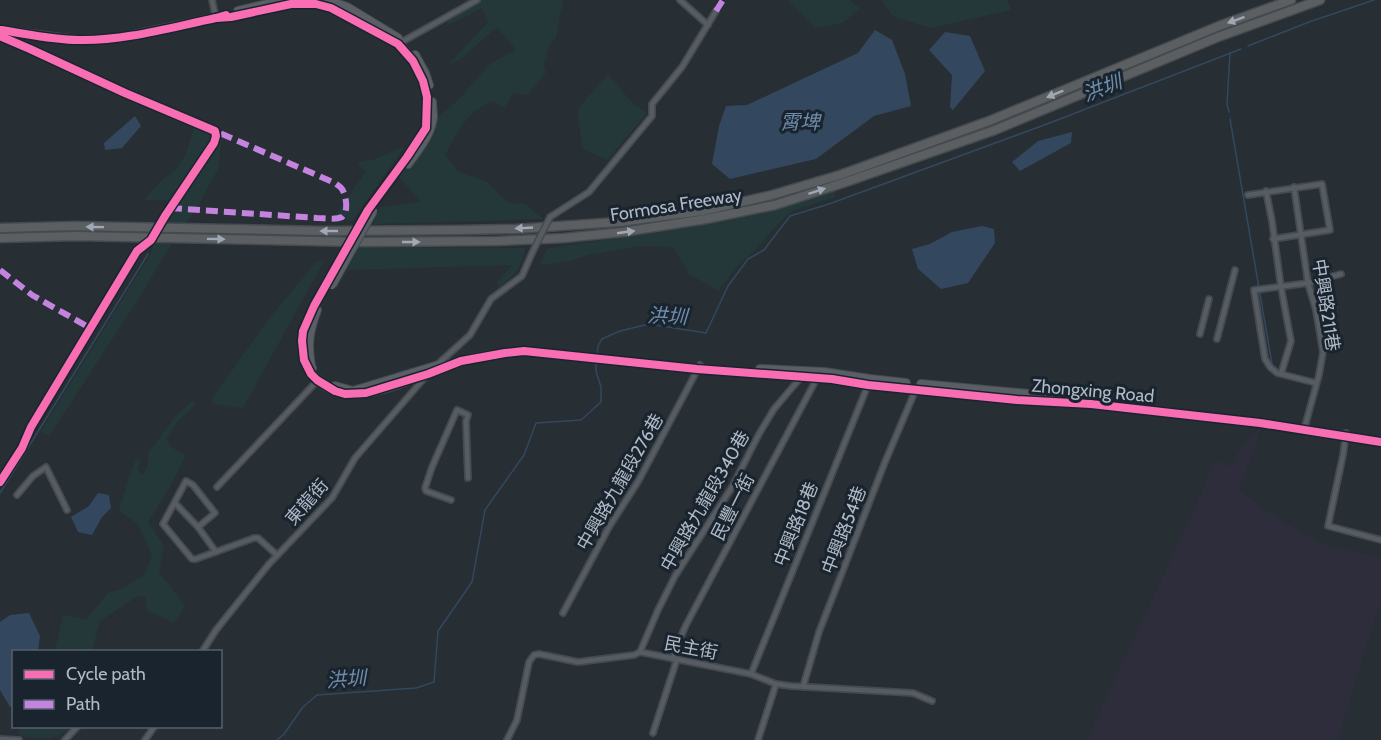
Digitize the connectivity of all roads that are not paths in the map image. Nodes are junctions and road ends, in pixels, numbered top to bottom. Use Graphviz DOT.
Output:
graph roads {
  1 [pos="212,0"];
  2 [pos="284,0"];
  3 [pos="326,0"];
  4 [pos="477,0"];
  5 [pos="680,0"];
  6 [pos="1291,0"];
  7 [pos="1320,0"];
  8 [pos="716,11"];
  9 [pos="216,18"];
  10 [pos="708,25"];
  11 [pos="0,30"];
  12 [pos="400,42"];
  13 [pos="1294,188"];
  14 [pos="1266,191"];
  15 [pos="1248,195"];
  16 [pos="0,228"];
  17 [pos="1301,234"];
  18 [pos="0,238"];
  19 [pos="1273,239"];
  20 [pos="1235,270"];
  21 [pos="1341,273"];
  22 [pos="1308,283"];
  23 [pos="1281,287"];
  24 [pos="1209,299"];
  25 [pos="1334,306"];
  26 [pos="1316,310"];
  27 [pos="1200,334"];
  28 [pos="1217,339"];
  29 [pos="698,367"];
  30 [pos="432,370"];
  31 [pos="824,372"];
  32 [pos="803,374"];
  33 [pos="1281,374"];
  34 [pos="319,378"];
  35 [pos="817,378"];
  36 [pos="1316,383"];
  37 [pos="868,385"];
  38 [pos="917,386"];
  39 [pos="1305,426"];
  40 [pos="1346,435"];
  41 [pos="1381,440"];
  42 [pos="468,478"];
  43 [pos="217,487"];
  44 [pos="17,495"];
  45 [pos="451,500"];
  46 [pos="175,503"];
  47 [pos="67,510"];
  48 [pos="198,527"];
  49 [pos="1381,540"];
  50 [pos="216,552"];
  51 [pos="277,555"];
  52 [pos="563,613"];
  53 [pos="203,650"];
  54 [pos="640,652"];
  55 [pos="675,659"];
  56 [pos="751,674"];
  57 [pos="776,684"];
  58 [pos="802,687"];
  59 [pos="932,701"];
  60 [pos="76,728"];
  61 [pos="653,733"];
  62 [pos="0,739"];
  63 [pos="19,740"];
  64 [pos="65,740"];
  65 [pos="507,740"];
  66 [pos="758,740"];
  1 -- 9 [label="street"];
  2 -- 9 [label="main road"];
  3 -- 12 [label="main road"];
  4 -- 12 [label="street"];
  5 -- 10 [label="street"];
  6 -- 16 [label="highway, Formosa Freeway, one-way"];
  18 -- 7 [label="highway, Formosa Freeway, one-way"];
  8 -- 10 [label="street"];
  9 -- 11 [label="main road"];
  9 -- 12 [label="main road"];
  10 -- 30 [label="street, 東龍街, bridge"];
  12 -- 34 [label="main road, bridge"];
  13 -- 14 [label="street"];
  13 -- 17 [label="street, 中興路211巷"];
  13 -- 17 [label="street"];
  14 -- 15 [label="street"];
  14 -- 19 [label="street"];
  17 -- 19 [label="street"];
  17 -- 22 [label="street, 中興路211巷"];
  19 -- 23 [label="street"];
  20 -- 28 [label="street"];
  21 -- 22 [label="street"];
  22 -- 23 [label="street"];
  22 -- 26 [label="street, 中興路211巷"];
  23 -- 33 [label="street"];
  23 -- 33 [label="street"];
  24 -- 27 [label="street"];
  25 -- 26 [label="street"];
  26 -- 36 [label="street, 中興路211巷"];
  29 -- 30 [label="main road"];
  29 -- 32 [label="main road"];
  29 -- 52 [label="street, 中興路九龍段276巷"];
  30 -- 34 [label="main road"];
  30 -- 51 [label="street, 東龍街"];
  31 -- 32 [label="main road, Zhongxing Road"];
  31 -- 35 [label="street, 民豐一街"];
  31 -- 38 [label="main road, Zhongxing Road"];
  32 -- 35 [label="main road, Zhongxing Road"];
  32 -- 54 [label="street, 中興路九龍段340巷"];
  33 -- 36 [label="street"];
  34 -- 43 [label="street"];
  35 -- 37 [label="main road, Zhongxing Road"];
  35 -- 55 [label="street, 民豐一街"];
  36 -- 39 [label="street, 中興路211巷"];
  37 -- 38 [label="main road, Zhongxing Road"];
  37 -- 56 [label="street, 中興路18巷"];
  38 -- 39 [label="main road, Zhongxing Road"];
  38 -- 40 [label="main road, Zhongxing Road"];
  38 -- 58 [label="street, 中興路54巷"];
  39 -- 40 [label="main road, Zhongxing Road"];
  40 -- 41 [label="main road, Zhongxing Road"];
  40 -- 49 [label="street"];
  42 -- 45 [label="street"];
  44 -- 47 [label="street"];
  46 -- 48 [label="street"];
  46 -- 48 [label="street"];
  46 -- 50 [label="street"];
  48 -- 50 [label="street"];
  50 -- 51 [label="street"];
  51 -- 53 [label="street, 東龍街"];
  54 -- 55 [label="street, 民主街"];
  54 -- 65 [label="street, 民主街"];
  55 -- 56 [label="street, 民主街"];
  55 -- 61 [label="street, 民豐一街"];
  56 -- 57 [label="street, 民主街"];
  57 -- 58 [label="street, 民主街"];
  57 -- 66 [label="street"];
  58 -- 59 [label="street, 民主街"];
  60 -- 64 [label="street"];
  62 -- 63 [label="street"];
}
